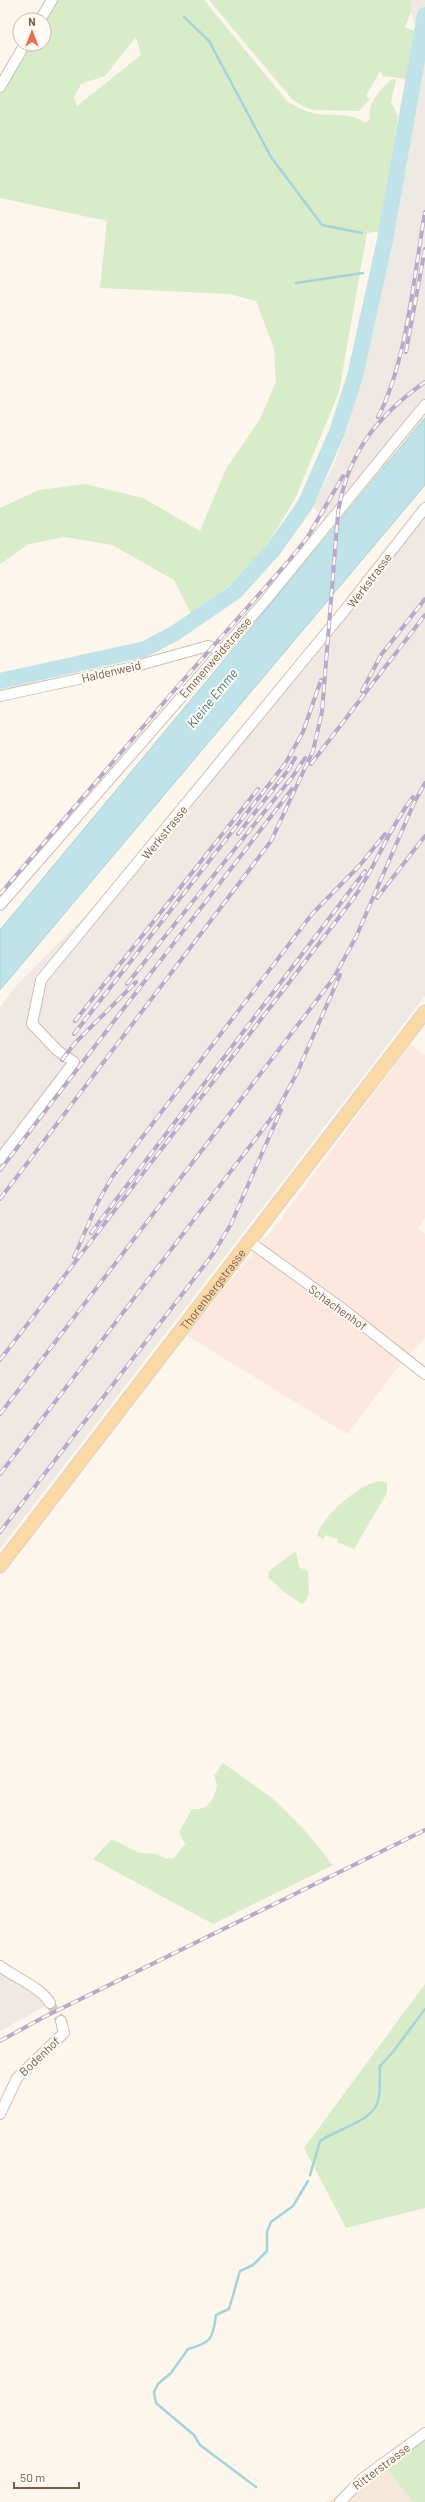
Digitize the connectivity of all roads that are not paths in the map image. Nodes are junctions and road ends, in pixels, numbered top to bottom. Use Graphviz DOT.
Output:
graph roads {
  1 [pos="52,0"];
  2 [pos="45,12"];
  3 [pos="21,52"];
  4 [pos="0,87"];
  5 [pos="425,405"];
  6 [pos="425,508"];
  7 [pos="221,650"];
  8 [pos="0,696"];
  9 [pos="0,905"];
  10 [pos="425,1012"];
  11 [pos="0,1159"];
  12 [pos="250,1242"];
  13 [pos="425,1374"];
  14 [pos="0,1566"];
  15 [pos="0,1966"];
  16 [pos="50,2003"];
  17 [pos="60,2022"];
  18 [pos="0,2114"];
  19 [pos="425,2433"];
  20 [pos="340,2502"];
  1 -- 2 [label="street"];
  3 -- 4 [label="street"];
  5 -- 7 [label="street, Emmenweidstrasse"];
  6 -- 11 [label="street, Werkstrasse"];
  7 -- 8 [label="street, Haldenweid"];
  7 -- 9 [label="street, Emmenweidstrasse"];
  10 -- 12 [label="main road, Thorenbergstrasse"];
  12 -- 13 [label="street, Schachenhof"];
  12 -- 14 [label="main road, Thorenbergstrasse"];
  15 -- 16 [label="street"];
  17 -- 18 [label="street, Bodenhof"];
  19 -- 20 [label="street, Ritterstrasse"];
}
